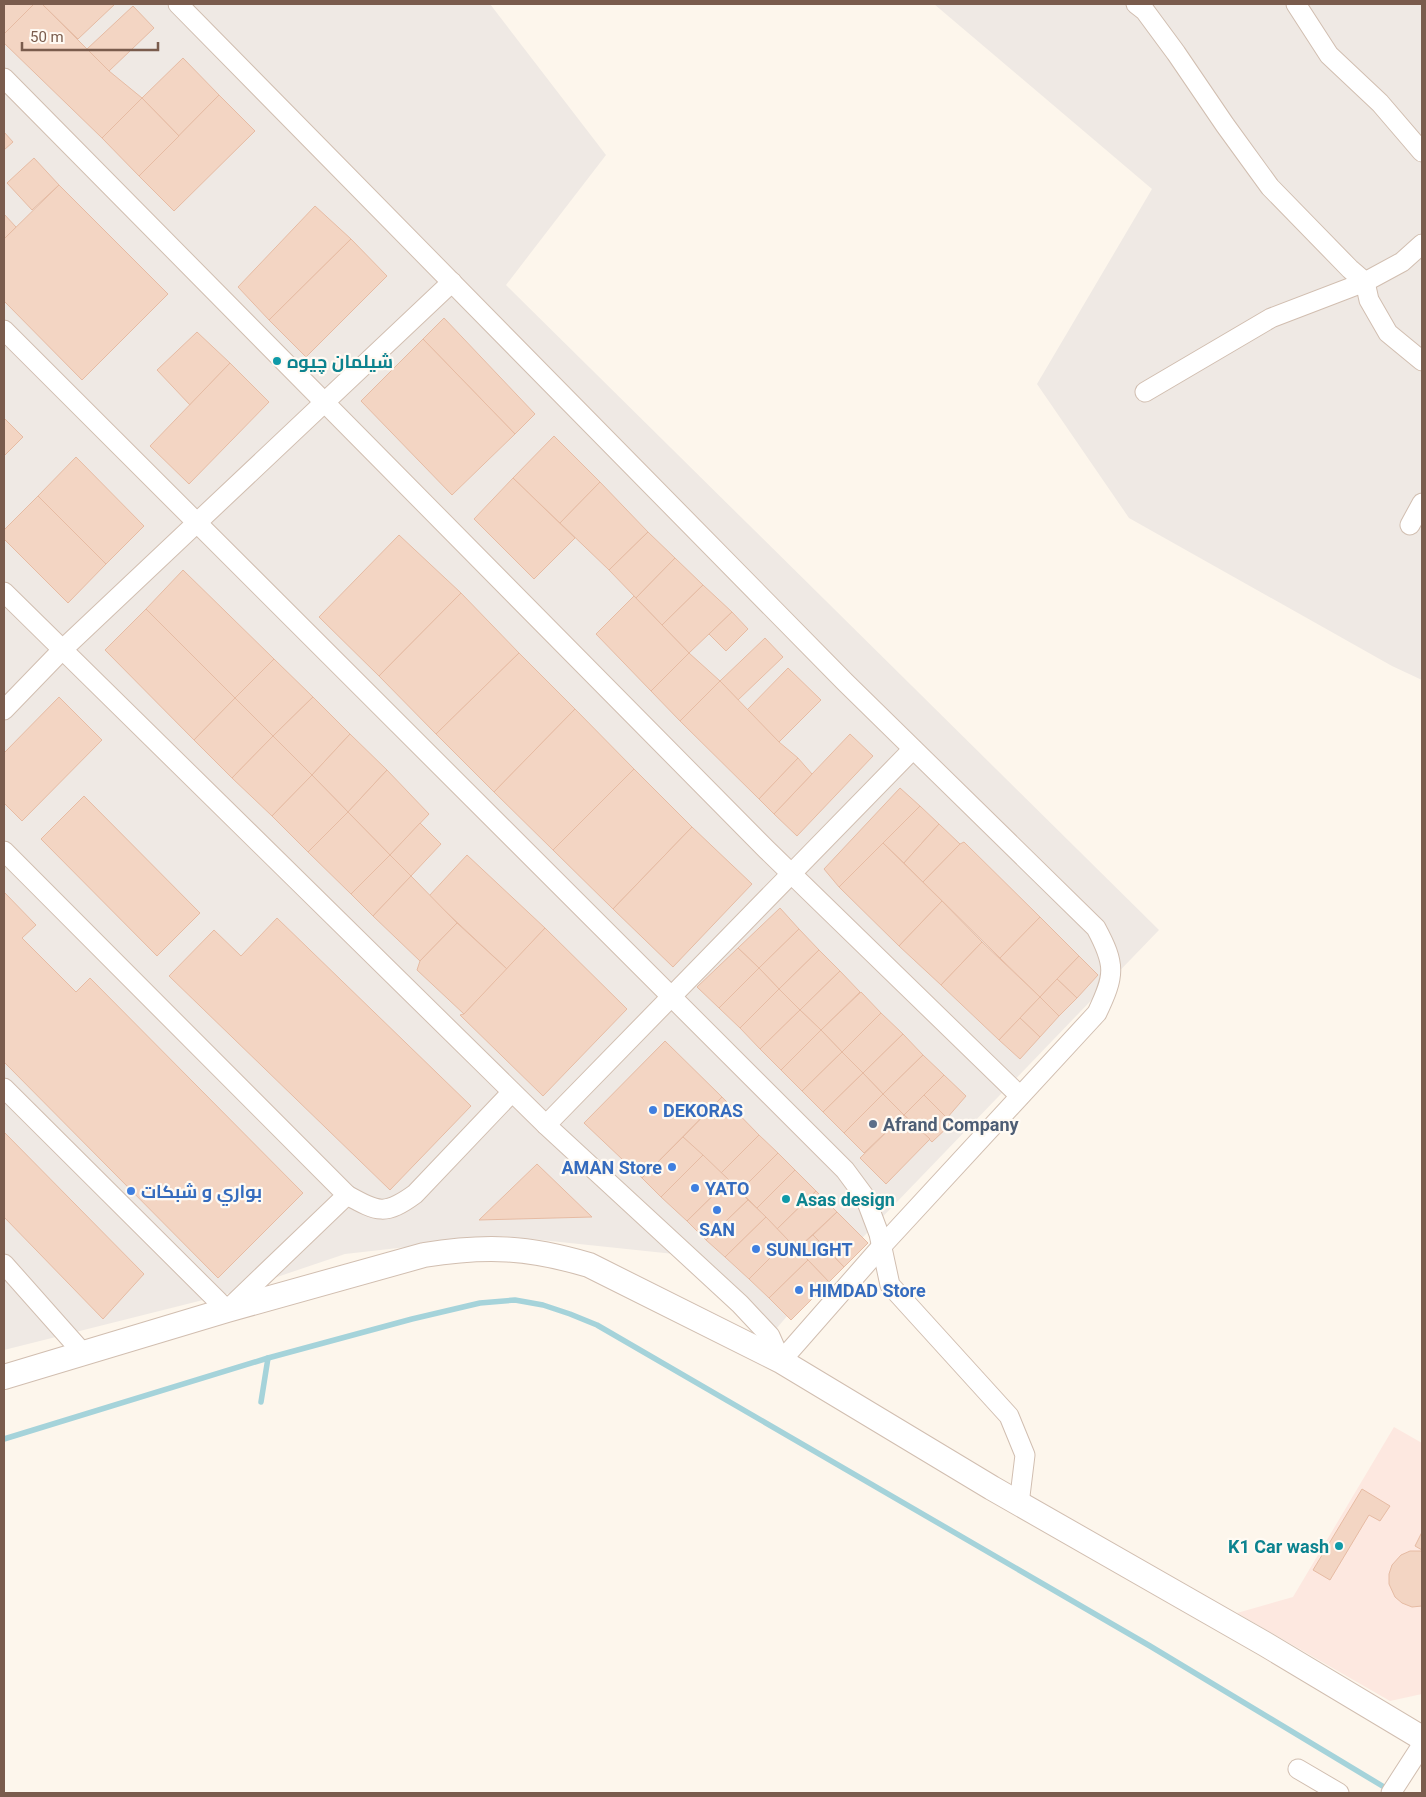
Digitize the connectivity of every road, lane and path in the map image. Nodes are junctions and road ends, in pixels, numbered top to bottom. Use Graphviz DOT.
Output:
graph roads {
  1 [pos="178,4"];
  2 [pos="1136,4"];
  3 [pos="1296,4"];
  4 [pos="4,78"];
  5 [pos="1422,152"];
  6 [pos="1422,244"];
  7 [pos="452,282"];
  8 [pos="1365,282"];
  9 [pos="4,330"];
  10 [pos="1422,361"];
  11 [pos="1145,392"];
  12 [pos="324,402"];
  13 [pos="1422,503"];
  14 [pos="197,523"];
  15 [pos="1410,525"];
  16 [pos="4,592"];
  17 [pos="62,650"];
  18 [pos="4,710"];
  19 [pos="913,749"];
  20 [pos="4,851"];
  21 [pos="792,874"];
  22 [pos="671,996"];
  23 [pos="4,1088"];
  24 [pos="512,1092"];
  25 [pos="1020,1096"];
  26 [pos="546,1125"];
  27 [pos="347,1195"];
  28 [pos="882,1246"];
  29 [pos="4,1264"];
  30 [pos="227,1310"];
  31 [pos="83,1353"];
  32 [pos="781,1360"];
  33 [pos="4,1377"];
  34 [pos="1019,1504"];
  35 [pos="1422,1738"];
  36 [pos="1422,1745"];
  37 [pos="1298,1769"];
  38 [pos="1339,1793"];
  39 [pos="1391,1793"];
  1 -- 7 [label="street"];
  2 -- 8 [label="street"];
  3 -- 5 [label="street"];
  4 -- 12 [label="street"];
  6 -- 8 [label="street"];
  7 -- 12 [label="street"];
  7 -- 19 [label="street"];
  8 -- 10 [label="street"];
  8 -- 11 [label="street"];
  9 -- 14 [label="street"];
  12 -- 14 [label="street"];
  12 -- 21 [label="street"];
  13 -- 15 [label="street"];
  14 -- 17 [label="street"];
  14 -- 22 [label="street"];
  16 -- 17 [label="street"];
  17 -- 18 [label="street"];
  17 -- 24 [label="street"];
  19 -- 21 [label="street"];
  19 -- 25 [label="street"];
  20 -- 27 [label="street"];
  21 -- 22 [label="street"];
  21 -- 25 [label="street"];
  22 -- 26 [label="street"];
  22 -- 28 [label="street"];
  23 -- 30 [label="street"];
  24 -- 26 [label="street"];
  24 -- 27 [label="street"];
  25 -- 28 [label="street"];
  26 -- 32 [label="street"];
  27 -- 30 [label="street"];
  28 -- 32 [label="street"];
  28 -- 34 [label="street"];
  29 -- 31 [label="street"];
  30 -- 31 [label="street"];
  30 -- 32 [label="street"];
  31 -- 33 [label="street"];
  32 -- 34 [label="street"];
  34 -- 35 [label="street"];
  36 -- 39 [label="street"];
  37 -- 38 [label="street"];
}
